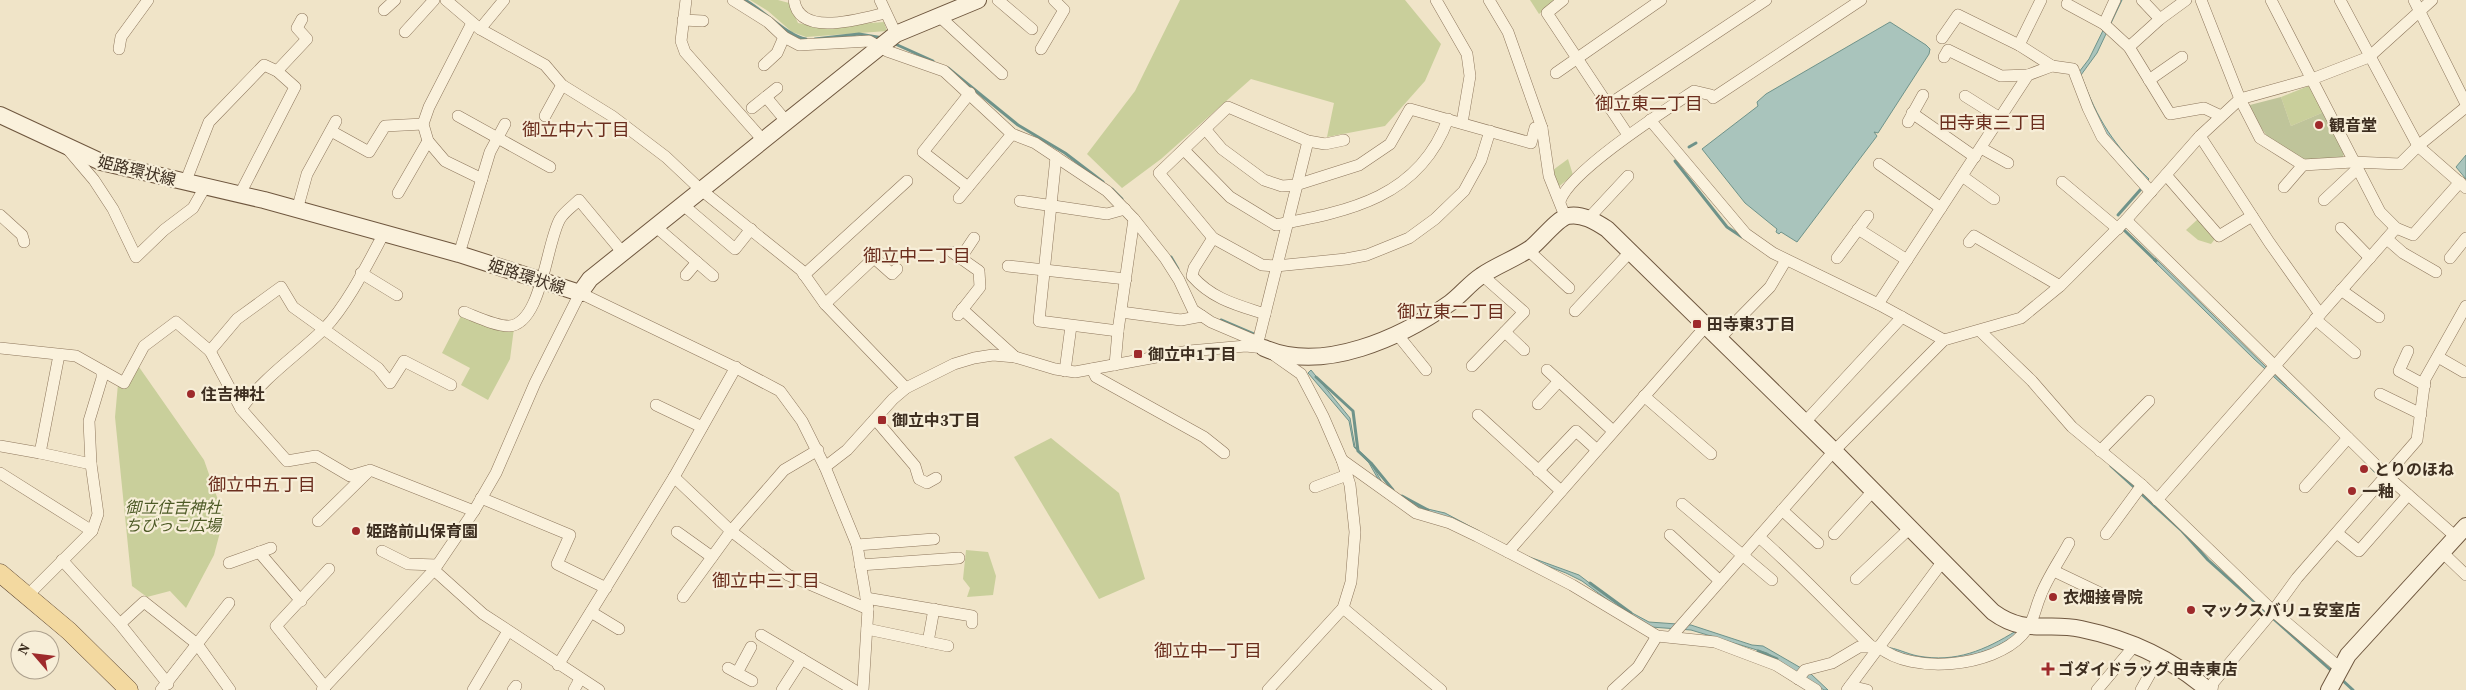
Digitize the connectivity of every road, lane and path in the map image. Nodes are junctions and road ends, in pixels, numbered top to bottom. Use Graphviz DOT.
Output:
graph roads {
  1 [pos="148,0"];
  2 [pos="395,0"];
  3 [pos="434,0"];
  4 [pos="446,0"];
  5 [pos="504,0"];
  6 [pos="686,0"];
  7 [pos="734,0"];
  8 [pos="794,0"];
  9 [pos="880,0"];
  10 [pos="978,0"];
  11 [pos="998,0"];
  12 [pos="1054,0"];
  13 [pos="1436,0"];
  14 [pos="1563,0"];
  15 [pos="1661,0"];
  16 [pos="1766,0"];
  17 [pos="1861,0"];
  18 [pos="2040,0"];
  19 [pos="2115,0"];
  20 [pos="2142,0"];
  21 [pos="2186,0"];
  22 [pos="2201,0"];
  23 [pos="2271,0"];
  24 [pos="2340,0"];
  25 [pos="2414,0"];
  26 [pos="2432,0"];
  27 [pos="1491,1"];
  28 [pos="2066,4"];
  29 [pos="384,10"];
  30 [pos="2420,11"];
  31 [pos="885,13"];
  32 [pos="939,16"];
  33 [pos="302,19"];
  34 [pos="2160,19"];
  35 [pos="683,20"];
  36 [pos="704,21"];
  37 [pos="476,26"];
  38 [pos="2107,26"];
  39 [pos="1032,29"];
  40 [pos="405,32"];
  41 [pos="784,37"];
  42 [pos="1942,38"];
  43 [pos="889,39"];
  44 [pos="2019,45"];
  45 [pos="2129,47"];
  46 [pos="119,48"];
  47 [pos="1041,49"];
  48 [pos="1944,57"];
  49 [pos="2182,57"];
  50 [pos="2369,57"];
  51 [pos="1578,59"];
  52 [pos="764,65"];
  53 [pos="2052,66"];
  54 [pos="277,71"];
  55 [pos="1556,73"];
  56 [pos="1002,74"];
  57 [pos="2028,75"];
  58 [pos="2312,79"];
  59 [pos="2149,80"];
  60 [pos="562,85"];
  61 [pos="777,88"];
  62 [pos="970,93"];
  63 [pos="1923,95"];
  64 [pos="1965,96"];
  65 [pos="766,97"];
  66 [pos="2240,99"];
  67 [pos="1608,105"];
  68 [pos="2466,106"];
  69 [pos="752,108"];
  70 [pos="458,116"];
  71 [pos="545,116"];
  72 [pos="2221,116"];
  73 [pos="1,118"];
  74 [pos="2000,118"];
  75 [pos="1448,119"];
  76 [pos="1650,120"];
  77 [pos="786,121"];
  78 [pos="1462,123"];
  79 [pos="422,124"];
  80 [pos="505,124"];
  81 [pos="1542,128"];
  82 [pos="1206,130"];
  83 [pos="1490,131"];
  84 [pos="1012,134"];
  85 [pos="1628,135"];
  86 [pos="2200,136"];
  87 [pos="497,138"];
  88 [pos="762,139"];
  89 [pos="1344,140"];
  90 [pos="428,141"];
  91 [pos="1308,141"];
  92 [pos="2418,146"];
  93 [pos="66,147"];
  94 [pos="1184,150"];
  95 [pos="1978,152"];
  96 [pos="1056,157"];
  97 [pos="2008,163"];
  98 [pos="1880,164"];
  99 [pos="2303,165"];
  100 [pos="2355,166"];
  101 [pos="550,167"];
  102 [pos="2166,175"];
  103 [pos="1628,176"];
  104 [pos="1962,176"];
  105 [pos="482,179"];
  106 [pos="907,181"];
  107 [pos="2062,182"];
  108 [pos="185,183"];
  109 [pos="1296,185"];
  110 [pos="2463,185"];
  111 [pos="2284,186"];
  112 [pos="205,187"];
  113 [pos="968,187"];
  114 [pos="700,189"];
  115 [pos="2151,192"];
  116 [pos="398,193"];
  117 [pos="240,194"];
  118 [pos="959,198"];
  119 [pos="1994,199"];
  120 [pos="2324,200"];
  121 [pos="1020,201"];
  122 [pos="682,204"];
  123 [pos="1051,204"];
  124 [pos="1941,208"];
  125 [pos="1125,209"];
  126 [pos="1562,209"];
  127 [pos="297,210"];
  128 [pos="0,215"];
  129 [pos="1868,216"];
  130 [pos="2252,216"];
  131 [pos="1588,218"];
  132 [pos="1134,219"];
  133 [pos="1287,223"];
  134 [pos="2122,225"];
  135 [pos="655,226"];
  136 [pos="2341,228"];
  137 [pos="2396,228"];
  138 [pos="752,229"];
  139 [pos="1858,229"];
  140 [pos="383,235"];
  141 [pos="974,238"];
  142 [pos="1213,238"];
  143 [pos="2466,238"];
  144 [pos="2387,239"];
  145 [pos="24,242"];
  146 [pos="1969,242"];
  147 [pos="1528,250"];
  148 [pos="622,252"];
  149 [pos="1630,252"];
  150 [pos="459,254"];
  151 [pos="1838,258"];
  152 [pos="2370,258"];
  153 [pos="2450,258"];
  154 [pos="1786,260"];
  155 [pos="1907,260"];
  156 [pos="697,262"];
  157 [pos="1008,266"];
  158 [pos="1276,266"];
  159 [pos="897,269"];
  160 [pos="1044,270"];
  161 [pos="2436,272"];
  162 [pos="361,274"];
  163 [pos="686,275"];
  164 [pos="804,275"];
  165 [pos="1482,275"];
  166 [pos="713,276"];
  167 [pos="1126,279"];
  168 [pos="541,280"];
  169 [pos="2060,286"];
  170 [pos="1569,288"];
  171 [pos="2341,290"];
  172 [pos="580,293"];
  173 [pos="397,295"];
  174 [pos="826,304"];
  175 [pos="1878,304"];
  176 [pos="2466,306"];
  177 [pos="1576,311"];
  178 [pos="464,312"];
  179 [pos="1121,312"];
  180 [pos="1265,314"];
  181 [pos="1202,316"];
  182 [pos="2318,316"];
  183 [pos="1902,317"];
  184 [pos="2379,317"];
  185 [pos="2463,320"];
  186 [pos="1071,326"];
  187 [pos="1706,326"];
  188 [pos="325,328"];
  189 [pos="1118,331"];
  190 [pos="1980,331"];
  191 [pos="1505,332"];
  192 [pos="1398,334"];
  193 [pos="1719,339"];
  194 [pos="1944,340"];
  195 [pos="1260,342"];
  196 [pos="0,348"];
  197 [pos="210,350"];
  198 [pos="1524,350"];
  199 [pos="2408,352"];
  200 [pos="2355,353"];
  201 [pos="58,355"];
  202 [pos="2438,356"];
  203 [pos="1015,357"];
  204 [pos="1115,365"];
  205 [pos="1472,366"];
  206 [pos="736,367"];
  207 [pos="1092,369"];
  208 [pos="1426,370"];
  209 [pos="1548,370"];
  210 [pos="102,371"];
  211 [pos="1065,371"];
  212 [pos="2271,371"];
  213 [pos="2464,372"];
  214 [pos="1559,381"];
  215 [pos="451,385"];
  216 [pos="2425,385"];
  217 [pos="906,388"];
  218 [pos="2380,394"];
  219 [pos="1644,396"];
  220 [pos="670,399"];
  221 [pos="2149,401"];
  222 [pos="1538,404"];
  223 [pos="241,409"];
  224 [pos="2421,414"];
  225 [pos="1478,415"];
  226 [pos="875,419"];
  227 [pos="1805,422"];
  228 [pos="702,427"];
  229 [pos="1613,431"];
  230 [pos="2345,441"];
  231 [pos="0,446"];
  232 [pos="818,450"];
  233 [pos="1597,450"];
  234 [pos="1834,451"];
  235 [pos="2100,451"];
  236 [pos="40,453"];
  237 [pos="1224,453"];
  238 [pos="1712,454"];
  239 [pos="1342,460"];
  240 [pos="90,464"];
  241 [pos="825,466"];
  242 [pos="370,470"];
  243 [pos="1538,471"];
  244 [pos="0,473"];
  245 [pos="1347,475"];
  246 [pos="2387,476"];
  247 [pos="674,477"];
  248 [pos="936,478"];
  249 [pos="1315,487"];
  250 [pos="2305,487"];
  251 [pos="2138,489"];
  252 [pos="1561,491"];
  253 [pos="1873,491"];
  254 [pos="2408,495"];
  255 [pos="481,498"];
  256 [pos="2157,500"];
  257 [pos="1682,504"];
  258 [pos="1782,510"];
  259 [pos="474,511"];
  260 [pos="318,521"];
  261 [pos="1836,528"];
  262 [pos="1910,528"];
  263 [pos="92,531"];
  264 [pos="2461,531"];
  265 [pos="677,532"];
  266 [pos="731,532"];
  267 [pos="2336,533"];
  268 [pos="2106,534"];
  269 [pos="1670,535"];
  270 [pos="1759,537"];
  271 [pos="934,539"];
  272 [pos="1818,543"];
  273 [pos="2069,543"];
  274 [pos="857,545"];
  275 [pos="271,548"];
  276 [pos="1510,549"];
  277 [pos="382,551"];
  278 [pos="259,552"];
  279 [pos="2442,552"];
  280 [pos="1742,555"];
  281 [pos="712,557"];
  282 [pos="959,558"];
  283 [pos="62,560"];
  284 [pos="1943,561"];
  285 [pos="229,563"];
  286 [pos="860,565"];
  287 [pos="436,568"];
  288 [pos="329,569"];
  289 [pos="2054,571"];
  290 [pos="0,573"];
  291 [pos="2466,575"];
  292 [pos="1856,579"];
  293 [pos="1772,580"];
  294 [pos="1720,581"];
  295 [pos="606,588"];
  296 [pos="2100,593"];
  297 [pos="27,596"];
  298 [pos="683,597"];
  299 [pos="866,598"];
  300 [pos="301,601"];
  301 [pos="229,603"];
  302 [pos="1343,608"];
  303 [pos="934,609"];
  304 [pos="868,610"];
  305 [pos="2273,611"];
  306 [pos="591,612"];
  307 [pos="972,623"];
  308 [pos="120,624"];
  309 [pos="2028,627"];
  310 [pos="619,629"];
  311 [pos="867,629"];
  312 [pos="508,631"];
  313 [pos="761,635"];
  314 [pos="1657,636"];
  315 [pos="1671,637"];
  316 [pos="928,642"];
  317 [pos="197,644"];
  318 [pos="2135,645"];
  319 [pos="948,646"];
  320 [pos="752,647"];
  321 [pos="1875,647"];
  322 [pos="2160,656"];
  323 [pos="802,659"];
  324 [pos="558,665"];
  325 [pos="2340,668"];
  326 [pos="1802,674"];
  327 [pos="467,676"];
  328 [pos="580,679"];
  329 [pos="752,681"];
  330 [pos="476,686"];
  331 [pos="165,687"];
  332 [pos="1848,688"];
  333 [pos="324,689"];
  334 [pos="129,690"];
  335 [pos="230,690"];
  336 [pos="574,690"];
  337 [pos="598,690"];
  338 [pos="782,690"];
  339 [pos="854,690"];
  340 [pos="863,690"];
  341 [pos="1268,690"];
  342 [pos="1441,690"];
  343 [pos="1613,690"];
  344 [pos="1816,690"];
  345 [pos="1867,690"];
  346 [pos="2097,690"];
  347 [pos="2141,690"];
  348 [pos="2208,690"];
  349 [pos="2212,690"];
  350 [pos="2329,690"];
  1 -- 46 [label="street"];
  2 -- 29 [label="street"];
  3 -- 40 [label="street"];
  4 -- 37 [label="street"];
  5 -- 37 [label="street"];
  6 -- 35 [label="street"];
  7 -- 41 [label="street"];
  8 -- 31 [label="street"];
  9 -- 31 [label="street"];
  10 -- 32 [label="street, 姫路環状線"];
  11 -- 39 [label="street"];
  12 -- 47 [label="street"];
  13 -- 78 [label="street"];
  14 -- 51 [label="street"];
  15 -- 51 [label="street"];
  16 -- 67 [label="street"];
  17 -- 76 [label="street"];
  18 -- 44 [label="street"];
  19 -- 38 [label="street"];
  20 -- 34 [label="street"];
  21 -- 34 [label="street"];
  22 -- 66 [label="street"];
  23 -- 58 [label="street"];
  24 -- 50 [label="street"];
  25 -- 30 [label="street"];
  26 -- 30 [label="street"];
  27 -- 81 [label="street"];
  28 -- 38 [label="street"];
  30 -- 50 [label="street"];
  30 -- 68 [label="street"];
  31 -- 43 [label="street"];
  32 -- 43 [label="street, 姫路環状線"];
  32 -- 56 [label="street"];
  33 -- 54 [label="street"];
  34 -- 45 [label="street"];
  35 -- 36 [label="street"];
  35 -- 88 [label="street"];
  37 -- 60 [label="street"];
  37 -- 79 [label="street"];
  38 -- 45 [label="street"];
  41 -- 43 [label="street"];
  41 -- 52 [label="street"];
  42 -- 44 [label="street"];
  43 -- 62 [label="street"];
  43 -- 77 [label="street, 姫路環状線"];
  44 -- 53 [label="street"];
  45 -- 59 [label="street"];
  48 -- 57 [label="street"];
  49 -- 59 [label="street"];
  50 -- 58 [label="street"];
  50 -- 92 [label="street"];
  51 -- 55 [label="street"];
  51 -- 67 [label="street"];
  53 -- 57 [label="street"];
  53 -- 115 [label="street"];
  54 -- 108 [label="street"];
  54 -- 117 [label="street"];
  57 -- 74 [label="street"];
  58 -- 66 [label="street"];
  58 -- 100 [label="street"];
  59 -- 72 [label="street"];
  60 -- 71 [label="street"];
  60 -- 114 [label="street"];
  61 -- 65 [label="street"];
  62 -- 84 [label="street"];
  62 -- 113 [label="street"];
  63 -- 95 [label="street"];
  64 -- 74 [label="street"];
  65 -- 69 [label="street"];
  65 -- 77 [label="street"];
  66 -- 72 [label="street"];
  66 -- 99 [label="street"];
  67 -- 85 [label="street"];
  68 -- 92 [label="street"];
  70 -- 87 [label="street"];
  72 -- 86 [label="street"];
  73 -- 93 [label="street, 姫路環状線"];
  74 -- 95 [label="street"];
  75 -- 78 [label="street"];
  75 -- 109 [label="street"];
  75 -- 133 [label="street"];
  76 -- 85 [label="street"];
  76 -- 154 [label="street"];
  77 -- 88 [label="street, 姫路環状線"];
  78 -- 83 [label="street"];
  79 -- 90 [label="street"];
  79 -- 127 [label="street"];
  80 -- 87 [label="street"];
  81 -- 83 [label="street"];
  81 -- 126 [label="street"];
  82 -- 91 [label="street"];
  82 -- 94 [label="street"];
  82 -- 109 [label="street"];
  83 -- 158 [label="street"];
  84 -- 96 [label="street"];
  84 -- 113 [label="street"];
  85 -- 126 [label="street"];
  86 -- 102 [label="street"];
  86 -- 130 [label="street"];
  87 -- 101 [label="street"];
  87 -- 105 [label="street"];
  88 -- 114 [label="street, 姫路環状線"];
  89 -- 91 [label="street"];
  90 -- 105 [label="street"];
  90 -- 116 [label="street"];
  91 -- 109 [label="street"];
  92 -- 100 [label="street"];
  92 -- 110 [label="street"];
  93 -- 108 [label="street, 姫路環状線"];
  93 -- 112 [label="street"];
  94 -- 133 [label="street"];
  94 -- 142 [label="street"];
  95 -- 97 [label="street"];
  95 -- 104 [label="street"];
  96 -- 123 [label="street"];
  96 -- 125 [label="street"];
  98 -- 124 [label="street"];
  99 -- 100 [label="street"];
  99 -- 111 [label="street"];
  100 -- 120 [label="street"];
  100 -- 137 [label="street"];
  102 -- 115 [label="street"];
  102 -- 130 [label="street"];
  103 -- 131 [label="street"];
  104 -- 119 [label="street"];
  104 -- 124 [label="street"];
  105 -- 150 [label="street"];
  106 -- 164 [label="street"];
  107 -- 134 [label="street"];
  108 -- 112 [label="street, 姫路環状線"];
  109 -- 133 [label="street"];
  110 -- 137 [label="street"];
  112 -- 117 [label="street, 姫路環状線"];
  113 -- 118 [label="street"];
  114 -- 122 [label="street, 姫路環状線"];
  114 -- 138 [label="street"];
  115 -- 134 [label="street"];
  117 -- 127 [label="street, 姫路環状線"];
  121 -- 123 [label="street"];
  122 -- 135 [label="street, 姫路環状線"];
  122 -- 138 [label="street"];
  123 -- 125 [label="street"];
  123 -- 160 [label="street"];
  124 -- 155 [label="street"];
  125 -- 132 [label="street"];
  126 -- 131 [label="street"];
  126 -- 147 [label="street"];
  127 -- 140 [label="street, 姫路環状線"];
  128 -- 145 [label="street"];
  129 -- 139 [label="street"];
  130 -- 182 [label="street"];
  131 -- 149 [label="street"];
  132 -- 167 [label="street"];
  132 -- 181 [label="street"];
  133 -- 158 [label="street"];
  134 -- 169 [label="street"];
  134 -- 212 [label="street"];
  135 -- 148 [label="street, 姫路環状線"];
  135 -- 156 [label="street"];
  136 -- 152 [label="street"];
  137 -- 144 [label="street"];
  138 -- 164 [label="street"];
  139 -- 151 [label="street"];
  139 -- 155 [label="street"];
  140 -- 150 [label="street, 姫路環状線"];
  140 -- 162 [label="street"];
  141 -- 203 [label="street"];
  142 -- 158 [label="street"];
  142 -- 180 [label="street"];
  143 -- 153 [label="street"];
  144 -- 152 [label="street"];
  144 -- 161 [label="street"];
  146 -- 169 [label="street"];
  147 -- 165 [label="street"];
  147 -- 170 [label="street"];
  148 -- 168 [label="street"];
  148 -- 172 [label="street, 姫路環状線"];
  149 -- 177 [label="street"];
  149 -- 187 [label="street"];
  150 -- 168 [label="street, 姫路環状線"];
  152 -- 171 [label="street"];
  154 -- 175 [label="street"];
  154 -- 193 [label="street"];
  155 -- 175 [label="street"];
  156 -- 163 [label="street"];
  156 -- 166 [label="street"];
  157 -- 160 [label="street"];
  158 -- 180 [label="street"];
  159 -- 174 [label="street"];
  160 -- 167 [label="street"];
  160 -- 186 [label="street"];
  162 -- 173 [label="street"];
  162 -- 188 [label="street"];
  164 -- 174 [label="street"];
  165 -- 191 [label="street"];
  165 -- 192 [label="street"];
  167 -- 179 [label="street"];
  168 -- 172 [label="street, 姫路環状線"];
  168 -- 178 [label="street"];
  169 -- 190 [label="street"];
  171 -- 182 [label="street"];
  171 -- 184 [label="street"];
  172 -- 206 [label="street"];
  172 -- 255 [label="street"];
  174 -- 217 [label="street"];
  175 -- 183 [label="street"];
  176 -- 185 [label="street"];
  179 -- 181 [label="street"];
  179 -- 189 [label="street"];
  180 -- 195 [label="street"];
  181 -- 195 [label="street"];
  182 -- 200 [label="street"];
  182 -- 212 [label="street"];
  183 -- 194 [label="street"];
  183 -- 227 [label="street"];
  185 -- 202 [label="street"];
  186 -- 189 [label="street"];
  186 -- 211 [label="street"];
  187 -- 193 [label="street"];
  187 -- 219 [label="street"];
  188 -- 197 [label="street"];
  188 -- 215 [label="street"];
  188 -- 223 [label="street"];
  189 -- 204 [label="street"];
  190 -- 194 [label="street"];
  190 -- 235 [label="street"];
  191 -- 198 [label="street"];
  191 -- 205 [label="street"];
  192 -- 195 [label="street"];
  192 -- 208 [label="street"];
  193 -- 227 [label="street"];
  194 -- 234 [label="street"];
  195 -- 204 [label="street"];
  195 -- 239 [label="street"];
  196 -- 201 [label="street"];
  197 -- 210 [label="street"];
  197 -- 223 [label="street"];
  199 -- 216 [label="street"];
  201 -- 210 [label="street"];
  201 -- 236 [label="street"];
  202 -- 213 [label="street"];
  202 -- 216 [label="street"];
  203 -- 211 [label="street"];
  203 -- 217 [label="street"];
  204 -- 207 [label="street"];
  206 -- 228 [label="street"];
  206 -- 232 [label="street"];
  207 -- 211 [label="street"];
  207 -- 237 [label="street"];
  209 -- 214 [label="street"];
  210 -- 240 [label="street"];
  212 -- 230 [label="street"];
  212 -- 256 [label="street"];
  214 -- 222 [label="street"];
  214 -- 229 [label="street"];
  216 -- 224 [label="street"];
  217 -- 226 [label="street"];
  218 -- 224 [label="street"];
  219 -- 229 [label="street"];
  219 -- 238 [label="street"];
  220 -- 228 [label="street"];
  221 -- 235 [label="street"];
  223 -- 242 [label="street"];
  224 -- 246 [label="street"];
  225 -- 243 [label="street"];
  226 -- 241 [label="street"];
  226 -- 248 [label="street"];
  227 -- 234 [label="street"];
  228 -- 247 [label="street"];
  229 -- 233 [label="street"];
  230 -- 246 [label="street"];
  230 -- 250 [label="street"];
  231 -- 236 [label="street"];
  232 -- 241 [label="street"];
  232 -- 266 [label="street"];
  233 -- 243 [label="street"];
  233 -- 252 [label="street"];
  234 -- 253 [label="street"];
  234 -- 258 [label="street"];
  235 -- 251 [label="street"];
  236 -- 240 [label="street"];
  239 -- 245 [label="street"];
  239 -- 276 [label="street"];
  240 -- 263 [label="street"];
  241 -- 274 [label="street"];
  242 -- 259 [label="street"];
  242 -- 260 [label="street"];
  243 -- 252 [label="street"];
  244 -- 263 [label="street"];
  245 -- 249 [label="street"];
  245 -- 302 [label="street"];
  246 -- 254 [label="street"];
  246 -- 267 [label="street"];
  247 -- 266 [label="street"];
  247 -- 295 [label="street"];
  251 -- 256 [label="street"];
  251 -- 268 [label="street"];
  252 -- 276 [label="street"];
  253 -- 261 [label="street"];
  253 -- 262 [label="street"];
  254 -- 264 [label="street"];
  254 -- 267 [label="street"];
  255 -- 259 [label="street"];
  255 -- 295 [label="street"];
  256 -- 305 [label="street"];
  257 -- 280 [label="street"];
  258 -- 270 [label="street"];
  258 -- 272 [label="street"];
  259 -- 287 [label="street"];
  262 -- 284 [label="street"];
  262 -- 292 [label="street"];
  263 -- 283 [label="street"];
  264 -- 279 [label="street"];
  265 -- 281 [label="street"];
  266 -- 281 [label="street"];
  266 -- 304 [label="street"];
  267 -- 305 [label="street"];
  269 -- 294 [label="street"];
  270 -- 280 [label="street"];
  270 -- 321 [label="street"];
  271 -- 274 [label="street"];
  273 -- 289 [label="street"];
  274 -- 286 [label="street"];
  275 -- 278 [label="street"];
  276 -- 314 [label="street"];
  277 -- 287 [label="street"];
  278 -- 285 [label="street"];
  278 -- 300 [label="street"];
  279 -- 291 [label="street"];
  279 -- 325 [label="street"];
  280 -- 293 [label="street"];
  280 -- 294 [label="street"];
  281 -- 298 [label="street"];
  282 -- 286 [label="street"];
  283 -- 297 [label="street"];
  283 -- 308 [label="street"];
  284 -- 309 [label="street"];
  284 -- 321 [label="street"];
  286 -- 299 [label="street"];
  287 -- 312 [label="street"];
  287 -- 333 [label="street"];
  288 -- 300 [label="street"];
  289 -- 296 [label="street"];
  289 -- 309 [label="street"];
  290 -- 297 [label="main road"];
  294 -- 315 [label="street"];
  295 -- 306 [label="street"];
  297 -- 334 [label="main road"];
  299 -- 303 [label="street"];
  299 -- 304 [label="street"];
  300 -- 333 [label="street"];
  301 -- 317 [label="street"];
  302 -- 341 [label="street"];
  302 -- 342 [label="street"];
  303 -- 307 [label="street"];
  303 -- 316 [label="street"];
  304 -- 311 [label="street"];
  305 -- 325 [label="street"];
  305 -- 349 [label="street"];
  306 -- 310 [label="street"];
  306 -- 324 [label="street"];
  308 -- 317 [label="street"];
  308 -- 331 [label="street"];
  309 -- 318 [label="street"];
  309 -- 321 [label="street"];
  311 -- 316 [label="street"];
  311 -- 340 [label="street"];
  312 -- 324 [label="street"];
  312 -- 330 [label="street"];
  313 -- 323 [label="street"];
  314 -- 315 [label="street"];
  314 -- 343 [label="street"];
  315 -- 326 [label="street"];
  316 -- 319 [label="street"];
  317 -- 331 [label="street"];
  317 -- 335 [label="street"];
  318 -- 322 [label="street"];
  318 -- 346 [label="street"];
  320 -- 329 [label="street"];
  321 -- 326 [label="street"];
  321 -- 332 [label="street"];
  322 -- 347 [label="street"];
  322 -- 348 [label="street"];
  323 -- 338 [label="street"];
  323 -- 339 [label="street"];
  324 -- 328 [label="street"];
  325 -- 350 [label="street"];
  326 -- 344 [label="street"];
  327 -- 330 [label="street"];
  328 -- 336 [label="street"];
  328 -- 337 [label="street"];
  332 -- 345 [label="street"];
}
